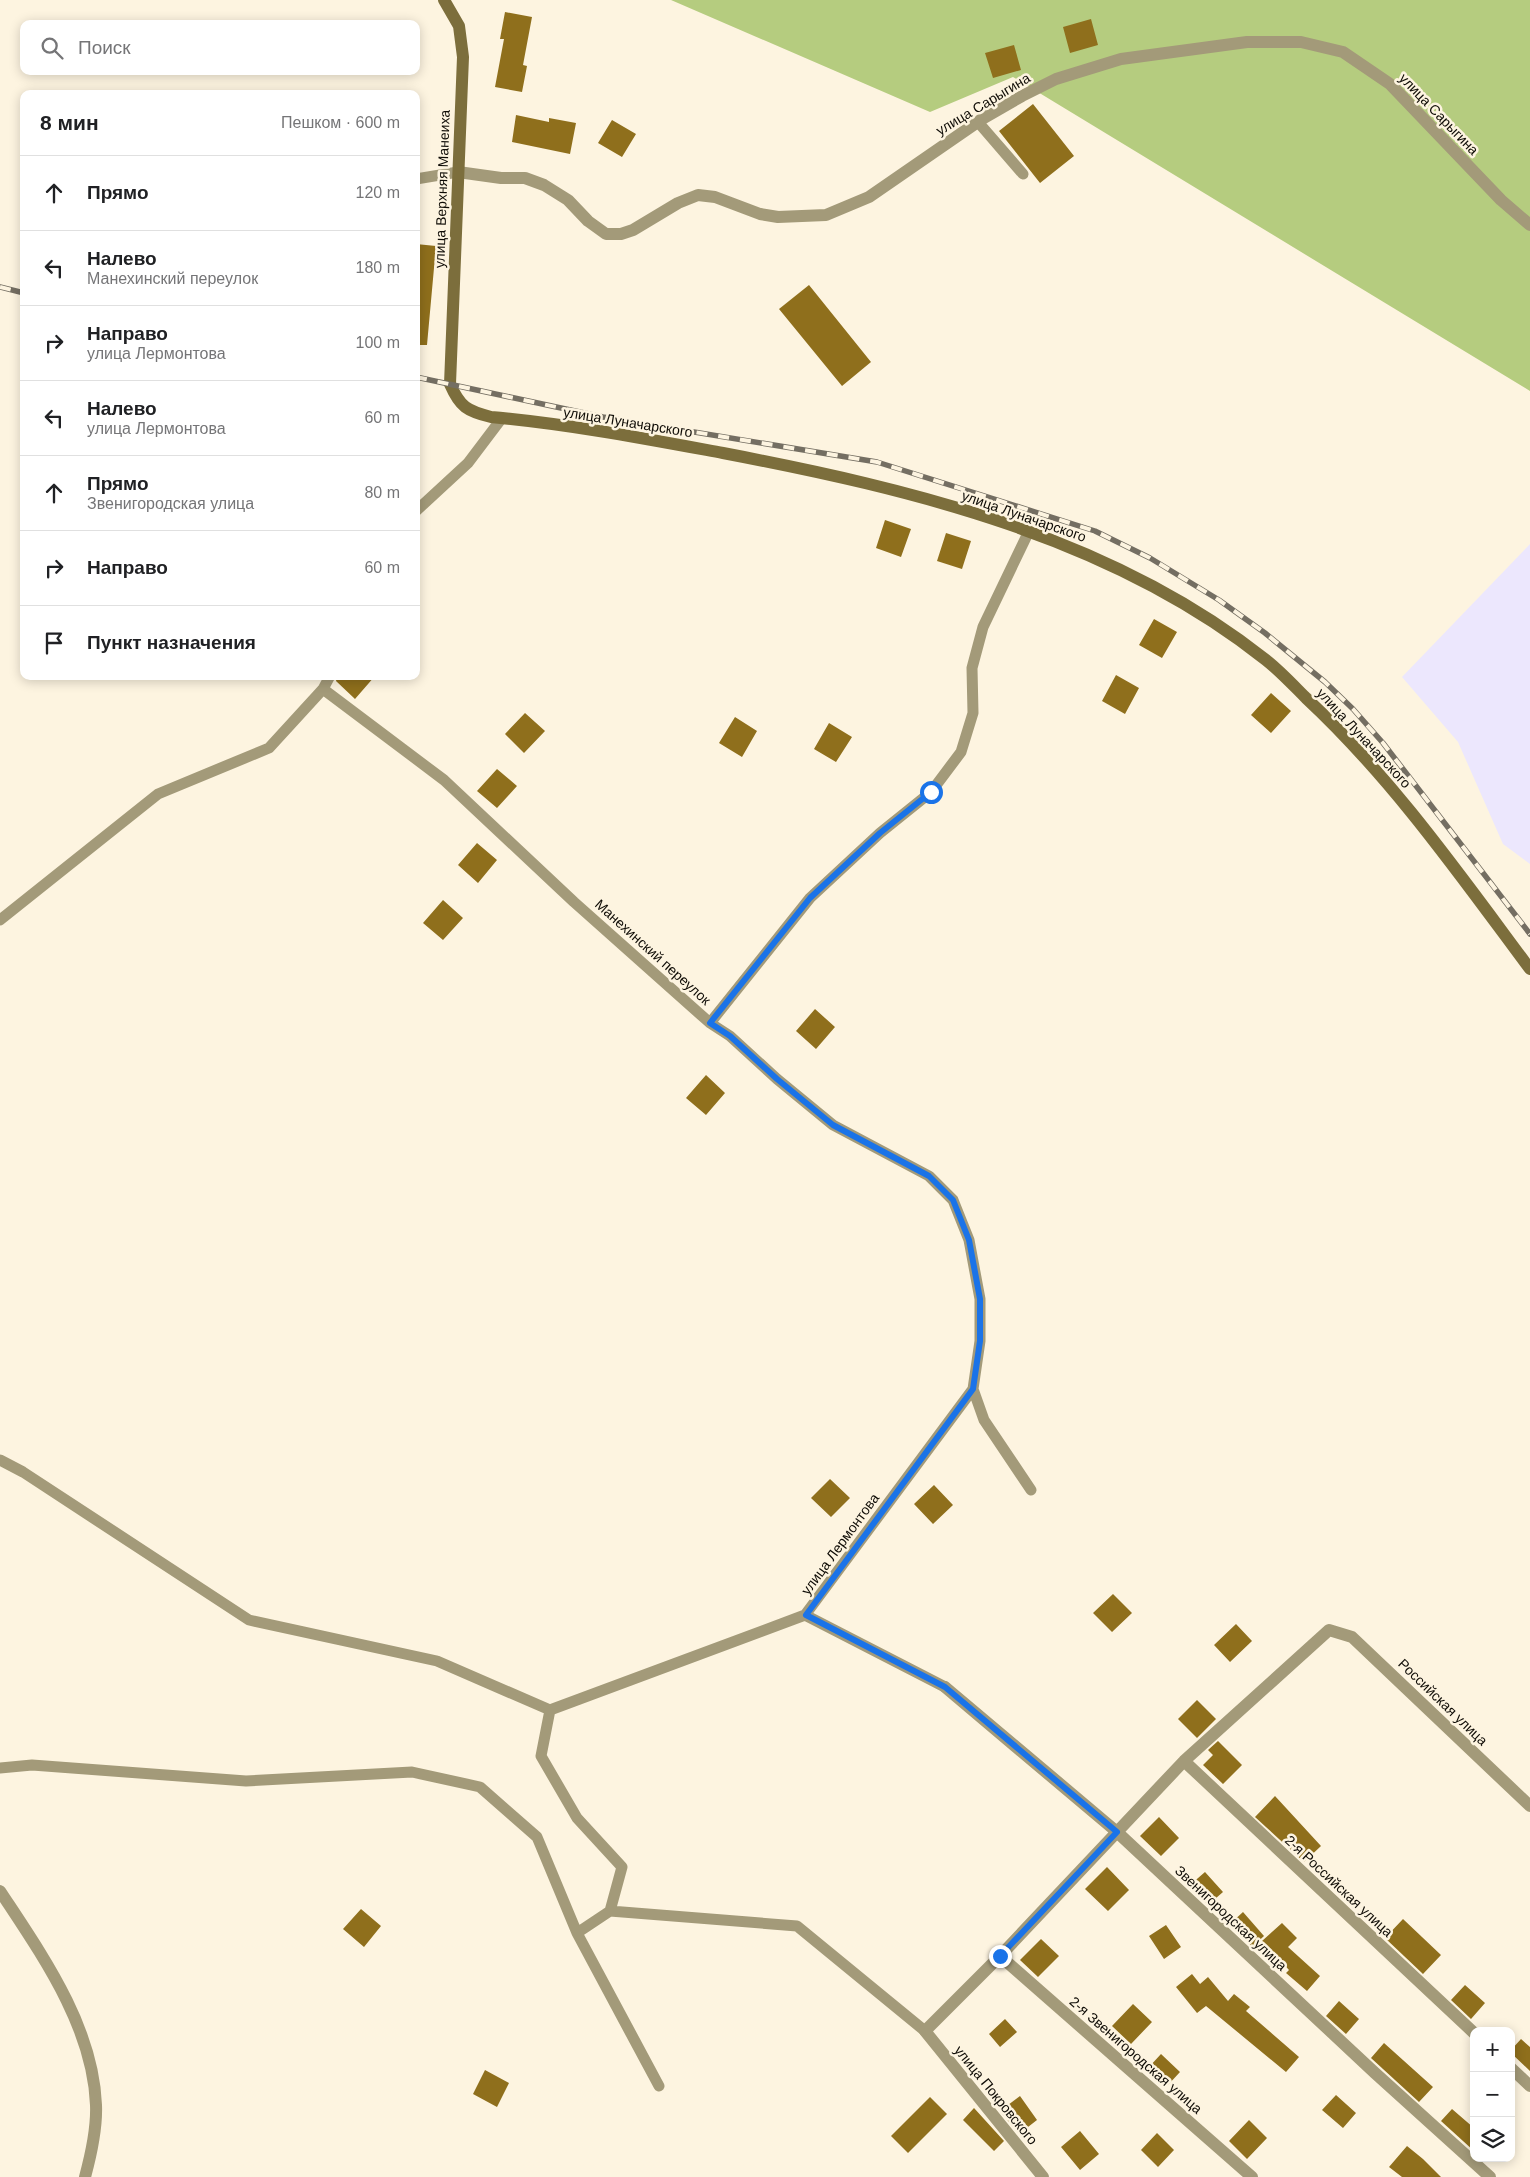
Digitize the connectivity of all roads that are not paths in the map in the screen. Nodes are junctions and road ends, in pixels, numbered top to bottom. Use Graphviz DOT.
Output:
graph roads {
  1 [pos="447,2"];
  2 [pos="978,122"];
  3 [pos="458,172"];
  4 [pos="1023,174"];
  5 [pos="420,178"];
  6 [pos="1530,225"];
  7 [pos="450,384"];
  8 [pos="502,418"];
  9 [pos="420,507"];
  10 [pos="1029,531"];
  11 [pos="328,680"];
  12 [pos="323,689"];
  13 [pos="0,920"];
  14 [pos="1530,969"];
  15 [pos="710,1023"];
  16 [pos="973,1389"];
  17 [pos="0,1460"];
  18 [pos="1031,1490"];
  19 [pos="806,1615"];
  20 [pos="945,1687"];
  21 [pos="550,1710"];
  22 [pos="1184,1761"];
  23 [pos="0,1768"];
  24 [pos="1530,1806"];
  25 [pos="1117,1832"];
  26 [pos="0,1892"];
  27 [pos="610,1911"];
  28 [pos="577,1933"];
  29 [pos="1000,1956"];
  30 [pos="1470,2029"];
  31 [pos="925,2031"];
  32 [pos="1515,2072"];
  33 [pos="659,2086"];
  34 [pos="1530,2086"];
  35 [pos="85,2177"];
  36 [pos="1043,2177"];
  37 [pos="1252,2177"];
  38 [pos="1490,2177"];
  1 -- 3 [label="main road, улица Верхняя Манеиха"];
  2 -- 3 [label="street, улица Сарыгина"];
  2 -- 4 [label="lane"];
  2 -- 6 [label="street, улица Сарыгина"];
  3 -- 5 [label="lane"];
  3 -- 7 [label="main road, улица Верхняя Манеиха"];
  7 -- 8 [label="main road, улица Луначарского"];
  8 -- 9 [label="lane"];
  8 -- 10 [label="main road, улица Луначарского"];
  10 -- 14 [label="main road, улица Луначарского"];
  10 -- 15 [label="lane"];
  11 -- 12 [label="lane"];
  12 -- 13 [label="lane"];
  12 -- 15 [label="lane, Манехинский переулок"];
  15 -- 16 [label="lane, Манехинский переулок"];
  16 -- 18 [label="lane"];
  16 -- 19 [label="lane, улица Лермонтова"];
  17 -- 21 [label="lane"];
  19 -- 20 [label="lane, улица Лермонтова"];
  19 -- 21 [label="lane"];
  20 -- 25 [label="street, Звенигородская улица"];
  21 -- 27 [label="lane"];
  22 -- 24 [label="street, Российская улица"];
  22 -- 25 [label="street"];
  22 -- 30 [label="street, 2-я Российская улица"];
  23 -- 28 [label="lane"];
  25 -- 29 [label="street"];
  25 -- 38 [label="street, Звенигородская улица"];
  26 -- 35 [label="street"];
  27 -- 28 [label="lane"];
  27 -- 31 [label="lane"];
  28 -- 33 [label="lane"];
  29 -- 31 [label="street"];
  29 -- 37 [label="street, 2-я Звенигородская улица"];
  31 -- 36 [label="street, улица Покровского"];
  32 -- 34 [label="street"];
}
